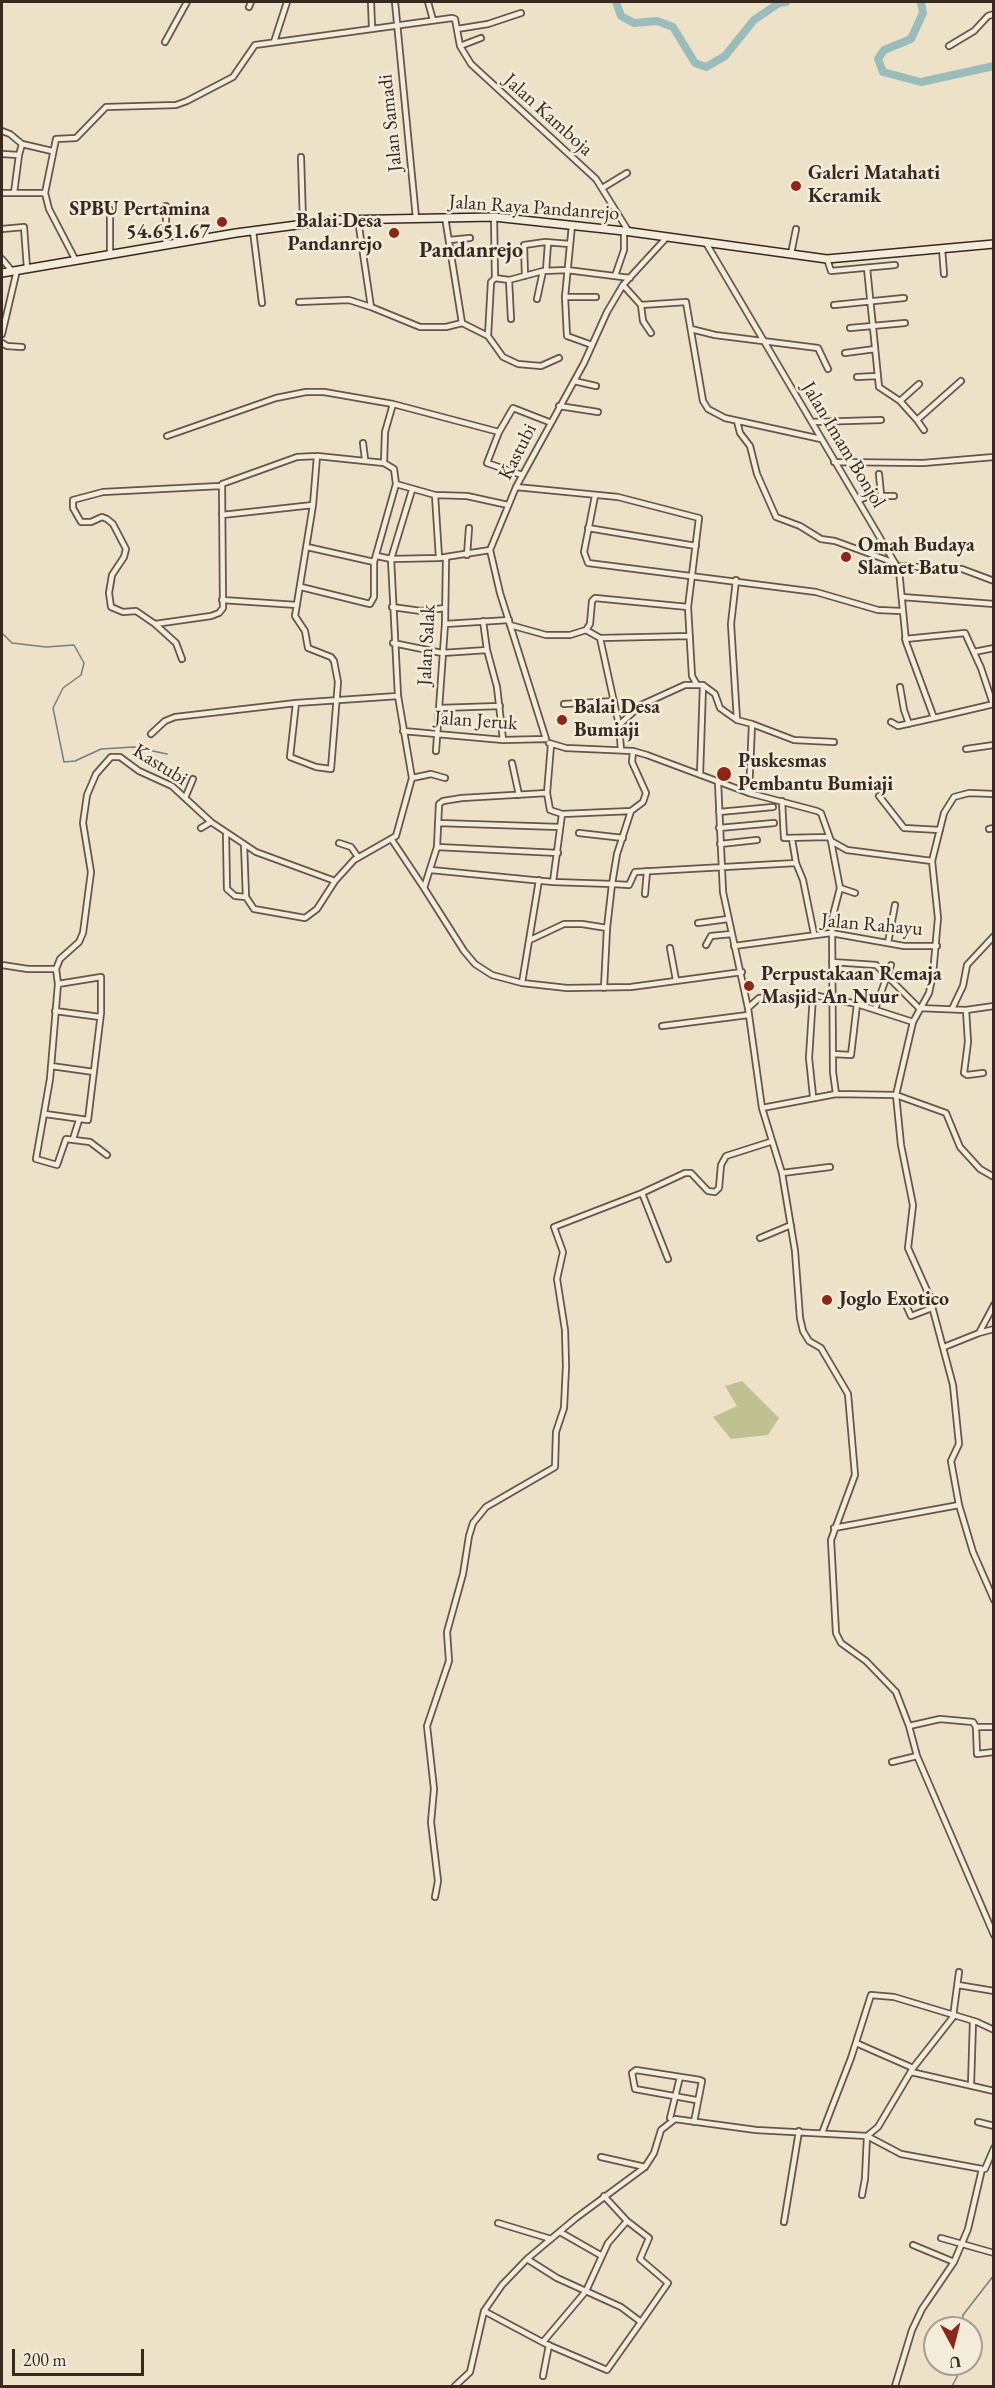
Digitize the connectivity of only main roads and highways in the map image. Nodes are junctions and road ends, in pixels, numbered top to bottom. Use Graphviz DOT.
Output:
graph roads {
  1 [pos="993,244"];
  2 [pos="2,273"];
  1 -- 2 [label="main road, Jalan Raya Pandanrejo"];
}
